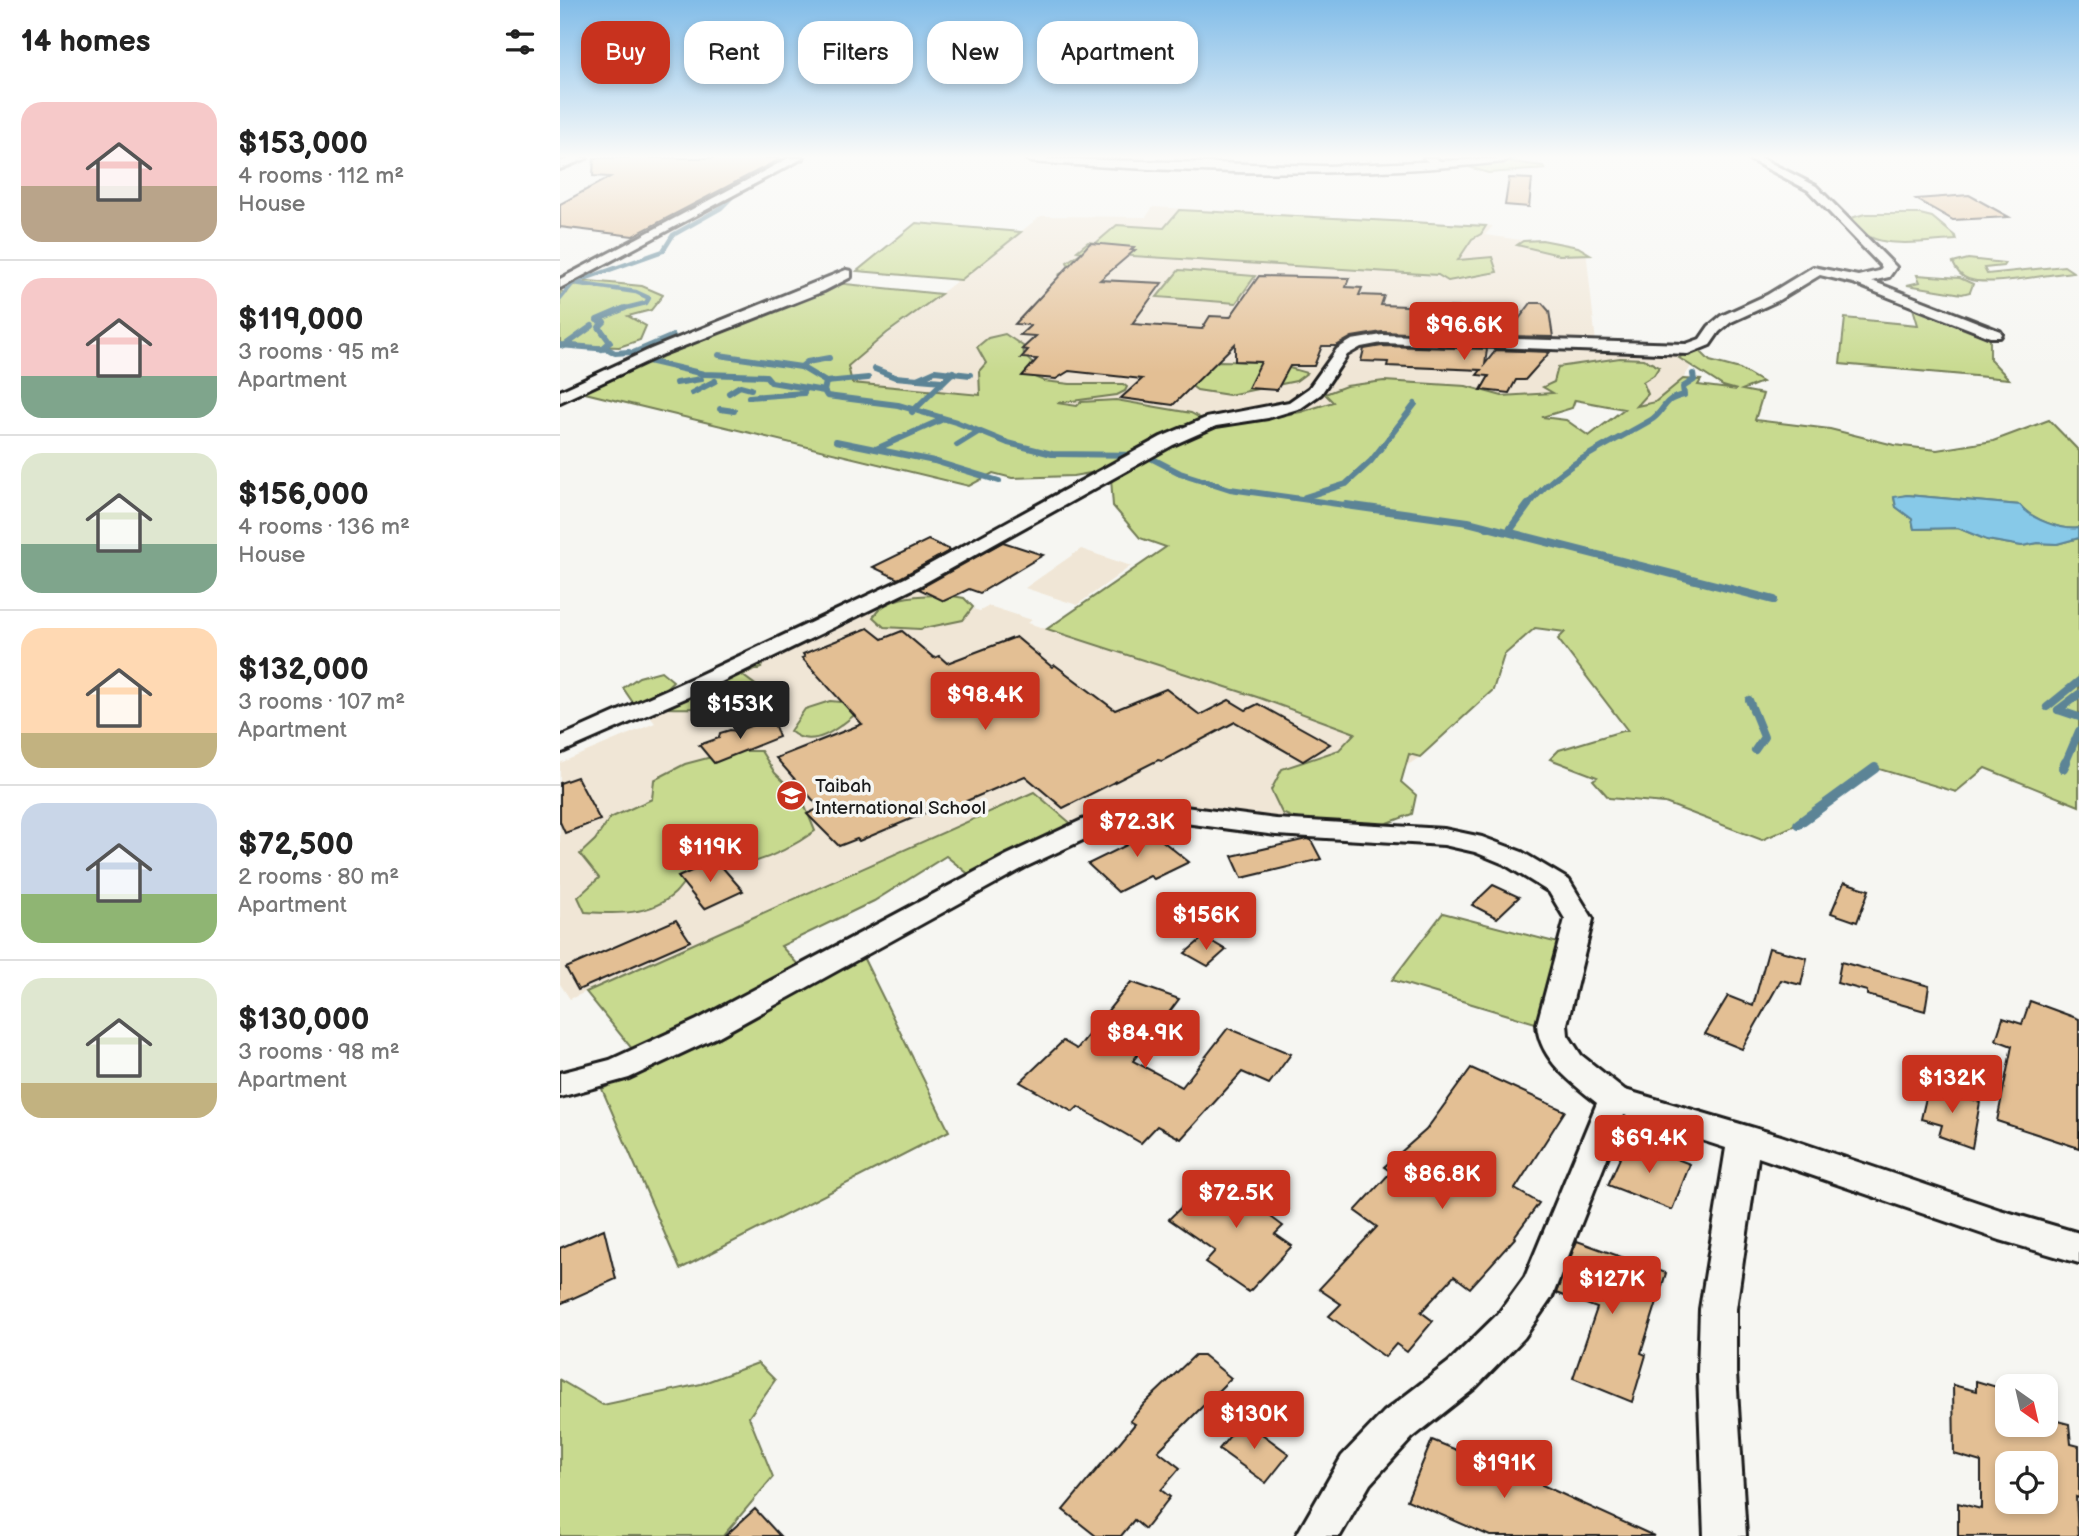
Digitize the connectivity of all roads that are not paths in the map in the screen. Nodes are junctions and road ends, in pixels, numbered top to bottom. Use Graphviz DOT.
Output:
graph roads {
  1 [pos="663,230"];
  2 [pos="1853,230"];
  3 [pos="846,274"];
  4 [pos="1858,280"];
  5 [pos="560,284"];
  6 [pos="1995,334"];
  7 [pos="560,397"];
  8 [pos="560,746"];
  9 [pos="560,1085"];
  10 [pos="1615,1099"];
  11 [pos="1744,1140"];
  12 [pos="2079,1248"];
  13 [pos="1317,1536"];
  14 [pos="1725,1536"];
  1 -- 5 [label="street"];
  2 -- 4 [label="street"];
  3 -- 7 [label="street"];
  4 -- 6 [label="street"];
  4 -- 8 [label="street"];
  9 -- 10 [label="street"];
  10 -- 11 [label="street"];
  10 -- 13 [label="street"];
  11 -- 12 [label="street"];
  11 -- 14 [label="street"];
}
